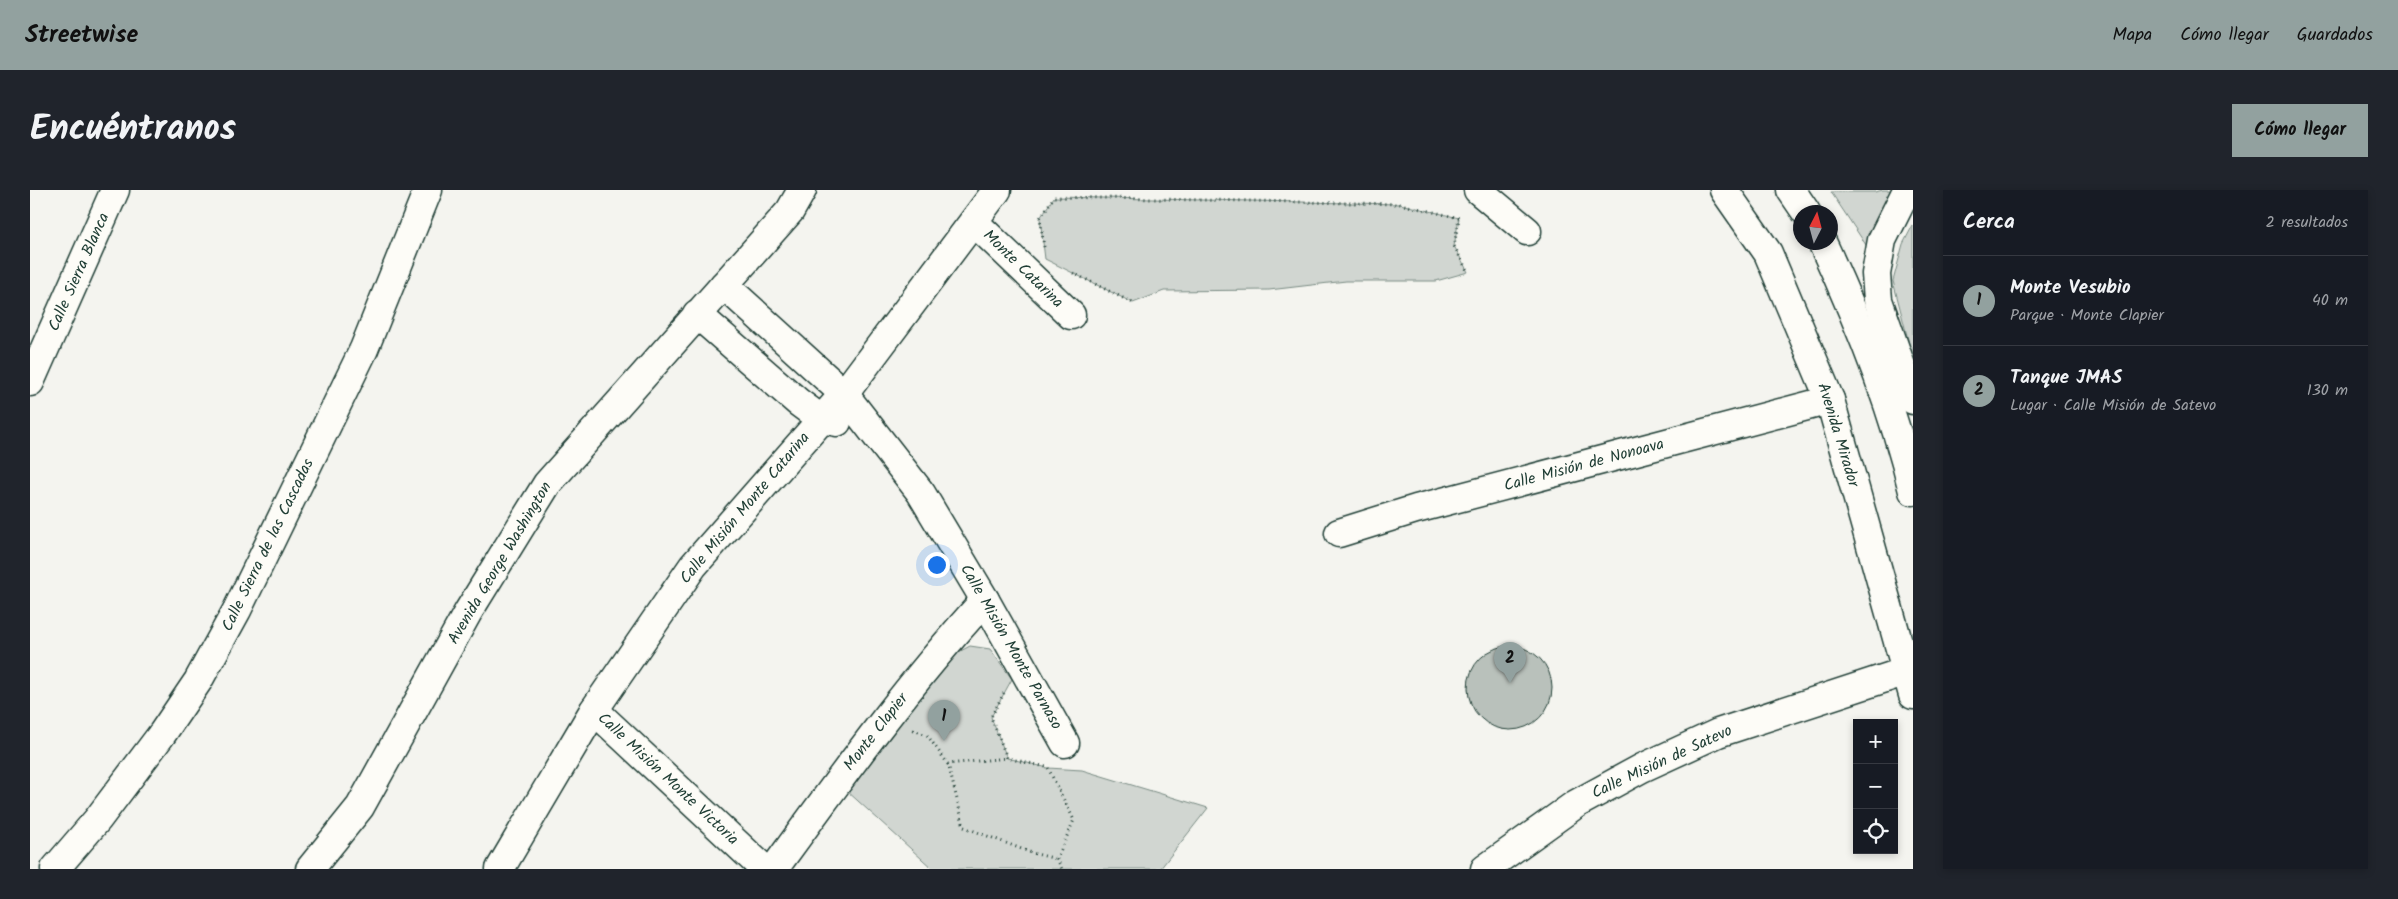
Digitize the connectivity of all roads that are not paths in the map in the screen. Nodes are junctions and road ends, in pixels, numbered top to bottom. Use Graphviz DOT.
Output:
graph roads {
  1 [pos="115,190"];
  2 [pos="428,190"];
  3 [pos="802,190"];
  4 [pos="997,190"];
  5 [pos="1478,190"];
  6 [pos="1724,190"];
  7 [pos="1791,190"];
  8 [pos="1907,190"];
  9 [pos="1801,205"];
  10 [pos="974,222"];
  11 [pos="1527,231"];
  12 [pos="1826,250"];
  13 [pos="724,285"];
  14 [pos="697,314"];
  15 [pos="1071,315"];
  16 [pos="30,382"];
  17 [pos="844,394"];
  18 [pos="1830,400"];
  19 [pos="1913,400"];
  20 [pos="820,419"];
  21 [pos="870,428"];
  22 [pos="1913,432"];
  23 [pos="1906,461"];
  24 [pos="1913,491"];
  25 [pos="1339,533"];
  26 [pos="985,600"];
  27 [pos="1910,679"];
  28 [pos="594,710"];
  29 [pos="1065,743"];
  30 [pos="55,869"];
  31 [pos="310,869"];
  32 [pos="500,869"];
  33 [pos="764,869"];
  34 [pos="774,869"];
  35 [pos="1485,869"];
  1 -- 16 [label="street, Calle Sierra Blanca"];
  2 -- 30 [label="street, Calle Sierra de las Cascadas"];
  3 -- 13 [label="street, Avenida George Washington"];
  4 -- 10 [label="street, Calle Misión Monte Catarina"];
  5 -- 11 [label="street"];
  6 -- 18 [label="street, Avenida Mirador"];
  7 -- 9 [label="street"];
  8 -- 19 [label="street"];
  10 -- 15 [label="street, Monte Catarina"];
  10 -- 17 [label="street, Calle Misión Monte Catarina"];
  12 -- 23 [label="street"];
  13 -- 14 [label="street, Avenida George Washington"];
  13 -- 17 [label="street, Calle Misión Monte Parnaso"];
  14 -- 20 [label="street"];
  14 -- 31 [label="street, Avenida George Washington"];
  17 -- 20 [label="street, Calle Misión Monte Catarina"];
  17 -- 21 [label="street, Calle Misión Monte Parnaso"];
  18 -- 25 [label="street, Calle Misión de Nonoava"];
  18 -- 27 [label="street, Avenida Mirador"];
  20 -- 21 [label="street"];
  20 -- 28 [label="street, Calle Misión Monte Catarina"];
  21 -- 26 [label="street, Calle Misión Monte Parnaso"];
  22 -- 23 [label="street"];
  23 -- 24 [label="street"];
  26 -- 29 [label="street, Calle Misión Monte Parnaso"];
  26 -- 34 [label="street, Monte Clapier"];
  27 -- 35 [label="street, Calle Misión de Satevo"];
  28 -- 32 [label="street, Calle Misión Monte Catarina"];
  28 -- 33 [label="street, Calle Misión Monte Victoria"];
}
